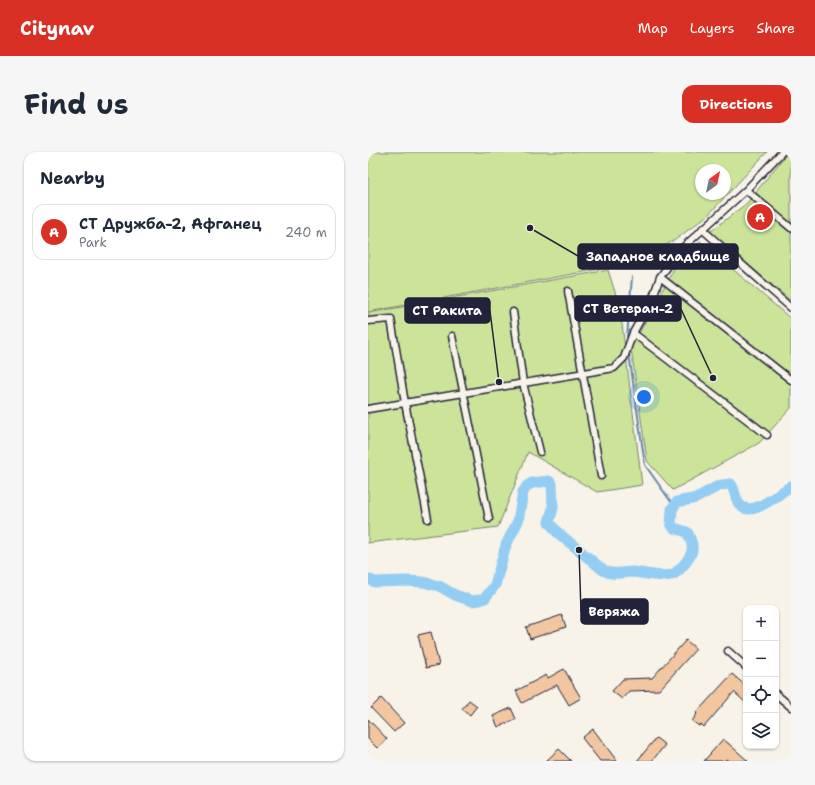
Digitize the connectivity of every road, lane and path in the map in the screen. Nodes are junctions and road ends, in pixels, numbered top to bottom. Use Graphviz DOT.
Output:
graph roads {
  1 [pos="782,152"];
  2 [pos="746,190"];
  3 [pos="791,228"];
  4 [pos="702,230"];
  5 [pos="660,277"];
  6 [pos="568,290"];
  7 [pos="791,308"];
  8 [pos="513,312"];
  9 [pos="368,321"];
  10 [pos="632,333"];
  11 [pos="452,336"];
  12 [pos="582,374"];
  13 [pos="791,380"];
  14 [pos="523,383"];
  15 [pos="464,393"];
  16 [pos="405,403"];
  17 [pos="368,409"];
  18 [pos="767,436"];
  19 [pos="540,452"];
  20 [pos="601,476"];
  21 [pos="428,519"];
  22 [pos="489,519"];
  23 [pos="728,651"];
  24 [pos="743,664"];
  25 [pos="779,697"];
  26 [pos="791,707"];
  1 -- 2 [label="street"];
  2 -- 3 [label="street"];
  2 -- 4 [label="street"];
  4 -- 5 [label="street"];
  4 -- 7 [label="street"];
  5 -- 10 [label="street"];
  5 -- 13 [label="street"];
  6 -- 12 [label="street"];
  8 -- 14 [label="street"];
  9 -- 16 [label="street"];
  10 -- 12 [label="street"];
  10 -- 18 [label="street"];
  11 -- 15 [label="street"];
  12 -- 14 [label="street"];
  12 -- 20 [label="street"];
  14 -- 15 [label="street"];
  14 -- 19 [label="street"];
  15 -- 16 [label="street"];
  15 -- 22 [label="street"];
  16 -- 17 [label="street"];
  16 -- 21 [label="street"];
  23 -- 24 [label="street"];
  25 -- 26 [label="street"];
}
